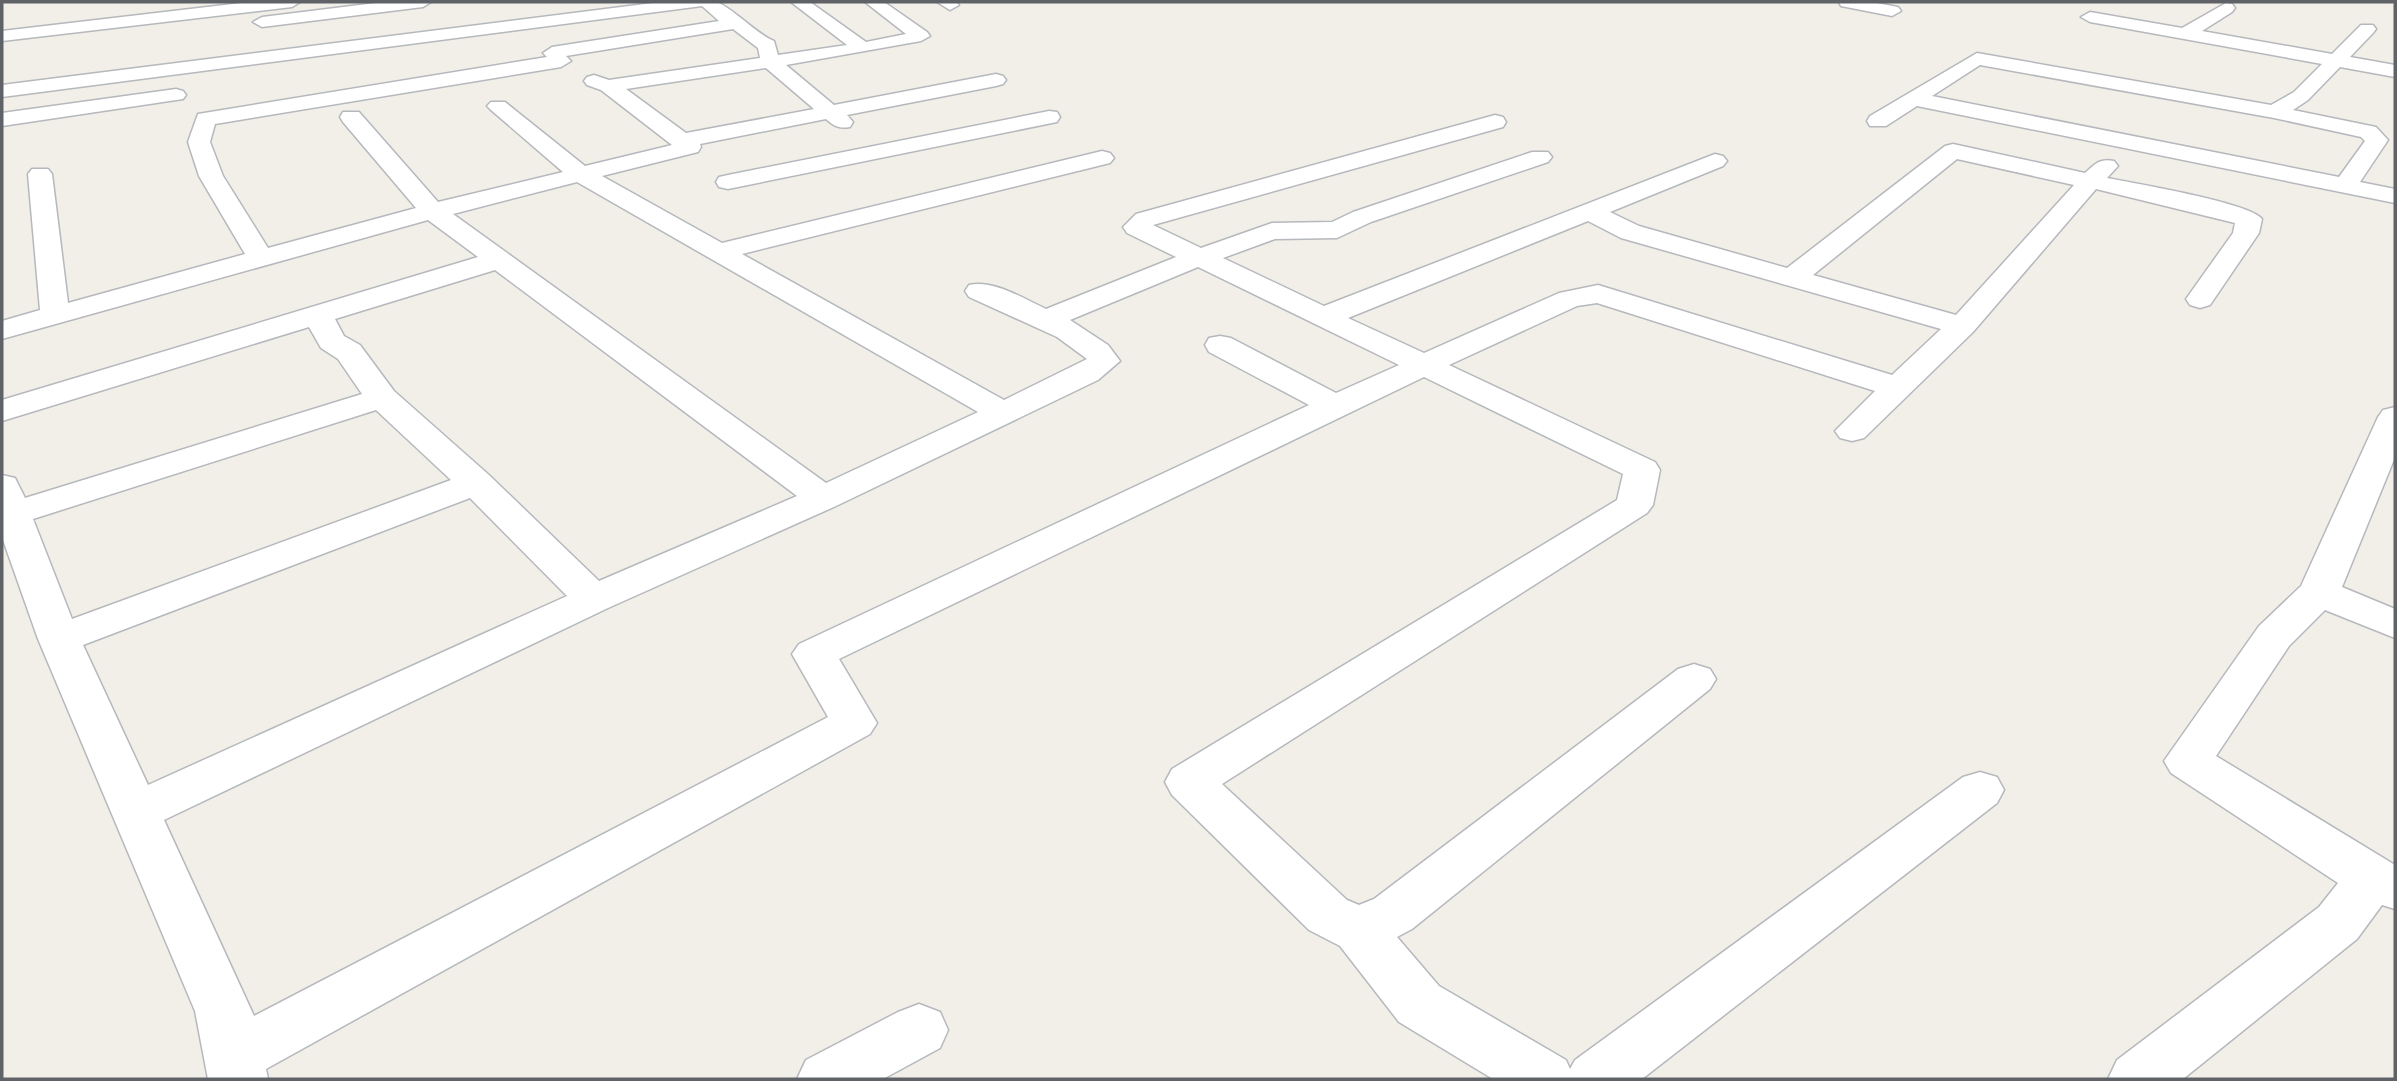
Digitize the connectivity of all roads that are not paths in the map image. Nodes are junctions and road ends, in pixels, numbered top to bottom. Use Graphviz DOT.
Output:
graph roads {
  1 [pos="292,2"];
  2 [pos="424,2"];
  3 [pos="699,2"];
  4 [pos="707,2"];
  5 [pos="799,2"];
  6 [pos="873,2"];
  7 [pos="1847,2"];
  8 [pos="495,6"];
  9 [pos="2226,8"];
  10 [pos="1892,11"];
  11 [pos="441,13"];
  12 [pos="2090,17"];
  13 [pos="74,21"];
  14 [pos="734,24"];
  15 [pos="519,26"];
  16 [pos="206,29"];
  17 [pos="2367,29"];
  18 [pos="2185,34"];
  19 [pos="2,36"];
  20 [pos="251,37"];
  21 [pos="863,48"];
  22 [pos="556,57"];
  23 [pos="2334,60"];
  24 [pos="770,62"];
  25 [pos="2395,71"];
  26 [pos="579,77"];
  27 [pos="996,80"];
  28 [pos="47,85"];
  29 [pos="608,86"];
  30 [pos="2,91"];
  31 [pos="195,92"];
  32 [pos="1914,99"];
  33 [pos="427,104"];
  34 [pos="498,106"];
  35 [pos="2274,112"];
  36 [pos="829,113"];
  37 [pos="351,117"];
  38 [pos="1049,117"];
  39 [pos="2,120"];
  40 [pos="1878,121"];
  41 [pos="1495,122"];
  42 [pos="225,139"];
  43 [pos="682,141"];
  44 [pos="200,142"];
  45 [pos="2131,144"];
  46 [pos="883,151"];
  47 [pos="1540,157"];
  48 [pos="1102,158"];
  49 [pos="1715,161"];
  50 [pos="40,174"];
  51 [pos="580,174"];
  52 [pos="2090,181"];
  53 [pos="728,182"];
  54 [pos="2345,186"];
  55 [pos="2395,196"];
  56 [pos="432,211"];
  57 [pos="1591,212"];
  58 [pos="719,252"];
  59 [pos="261,258"];
  60 [pos="1204,258"];
  61 [pos="498,260"];
  62 [pos="1793,277"];
  63 [pos="979,291"];
  64 [pos="2200,299"];
  65 [pos="55,315"];
  66 [pos="319,316"];
  67 [pos="1326,316"];
  68 [pos="1046,318"];
  69 [pos="1962,326"];
  70 [pos="2,330"];
  71 [pos="1220,345"];
  72 [pos="1422,365"];
  73 [pos="1897,387"];
  74 [pos="382,398"];
  75 [pos="1335,406"];
  76 [pos="2,411"];
  77 [pos="1004,413"];
  78 [pos="2395,417"];
  79 [pos="1852,431"];
  80 [pos="476,483"];
  81 [pos="823,498"];
  82 [pos="7,500"];
  83 [pos="2319,592"];
  84 [pos="594,599"];
  85 [pos="2395,625"];
  86 [pos="60,639"];
  87 [pos="1694,679"];
  88 [pos="1980,790"];
  89 [pos="136,812"];
  90 [pos="2384,883"];
  91 [pos="1359,930"];
  92 [pos="919,1030"];
  93 [pos="235,1068"];
  94 [pos="827,1079"];
  95 [pos="1545,1079"];
  96 [pos="1596,1079"];
  97 [pos="2138,1079"];
  1 -- 13 [label="street"];
  2 -- 16 [label="street"];
  3 -- 15 [label="street"];
  4 -- 14 [label="street"];
  5 -- 21 [label="street"];
  6 -- 21 [label="street"];
  7 -- 10 [label="street"];
  8 -- 15 [label="street"];
  9 -- 18 [label="street"];
  11 -- 20 [label="street"];
  12 -- 18 [label="street"];
  13 -- 19 [label="street"];
  13 -- 28 [label="street"];
  14 -- 22 [label="street"];
  14 -- 24 [label="street"];
  15 -- 22 [label="street"];
  15 -- 28 [label="street"];
  17 -- 23 [label="street"];
  18 -- 23 [label="street"];
  21 -- 24 [label="street"];
  22 -- 26 [label="street"];
  22 -- 44 [label="street"];
  23 -- 25 [label="street"];
  23 -- 35 [label="street"];
  24 -- 29 [label="street"];
  24 -- 36 [label="street"];
  26 -- 29 [label="street"];
  26 -- 33 [label="street"];
  27 -- 36 [label="street"];
  28 -- 30 [label="street"];
  29 -- 43 [label="street"];
  31 -- 39 [label="street"];
  32 -- 35 [label="street"];
  32 -- 40 [label="street"];
  32 -- 45 [label="street"];
  34 -- 51 [label="street"];
  35 -- 54 [label="street"];
  36 -- 43 [label="street"];
  36 -- 46 [label="street"];
  37 -- 56 [label="street"];
  38 -- 46 [label="street"];
  41 -- 60 [label="street"];
  42 -- 44 [label="street"];
  43 -- 51 [label="street"];
  44 -- 59 [label="street"];
  45 -- 52 [label="street"];
  45 -- 54 [label="street"];
  46 -- 53 [label="street"];
  47 -- 60 [label="street"];
  48 -- 58 [label="street"];
  49 -- 57 [label="street"];
  50 -- 65 [label="street"];
  51 -- 56 [label="street"];
  51 -- 58 [label="street"];
  52 -- 62 [label="street"];
  52 -- 64 [label="street"];
  52 -- 69 [label="street"];
  54 -- 55 [label="street"];
  56 -- 59 [label="street"];
  56 -- 61 [label="street"];
  57 -- 62 [label="street"];
  57 -- 67 [label="street"];
  58 -- 77 [label="street"];
  59 -- 65 [label="street"];
  60 -- 67 [label="street"];
  60 -- 68 [label="street"];
  61 -- 66 [label="street"];
  61 -- 81 [label="street"];
  62 -- 69 [label="street"];
  63 -- 68 [label="street"];
  65 -- 70 [label="street"];
  66 -- 74 [label="street"];
  66 -- 76 [label="street"];
  67 -- 72 [label="street"];
  68 -- 77 [label="street"];
  69 -- 73 [label="street"];
  71 -- 75 [label="street"];
  72 -- 73 [label="street"];
  72 -- 75 [label="street"];
  72 -- 91 [label="street"];
  73 -- 79 [label="street"];
  74 -- 80 [label="street"];
  74 -- 82 [label="street"];
  75 -- 93 [label="street"];
  77 -- 81 [label="street"];
  78 -- 83 [label="street"];
  80 -- 84 [label="street"];
  80 -- 86 [label="street"];
  81 -- 84 [label="street"];
  82 -- 86 [label="street"];
  83 -- 85 [label="street"];
  83 -- 90 [label="street"];
  84 -- 89 [label="street"];
  86 -- 89 [label="street"];
  87 -- 91 [label="street"];
  88 -- 96 [label="street"];
  89 -- 93 [label="street"];
  90 -- 97 [label="street"];
  91 -- 95 [label="street"];
  92 -- 94 [label="street"];
}
